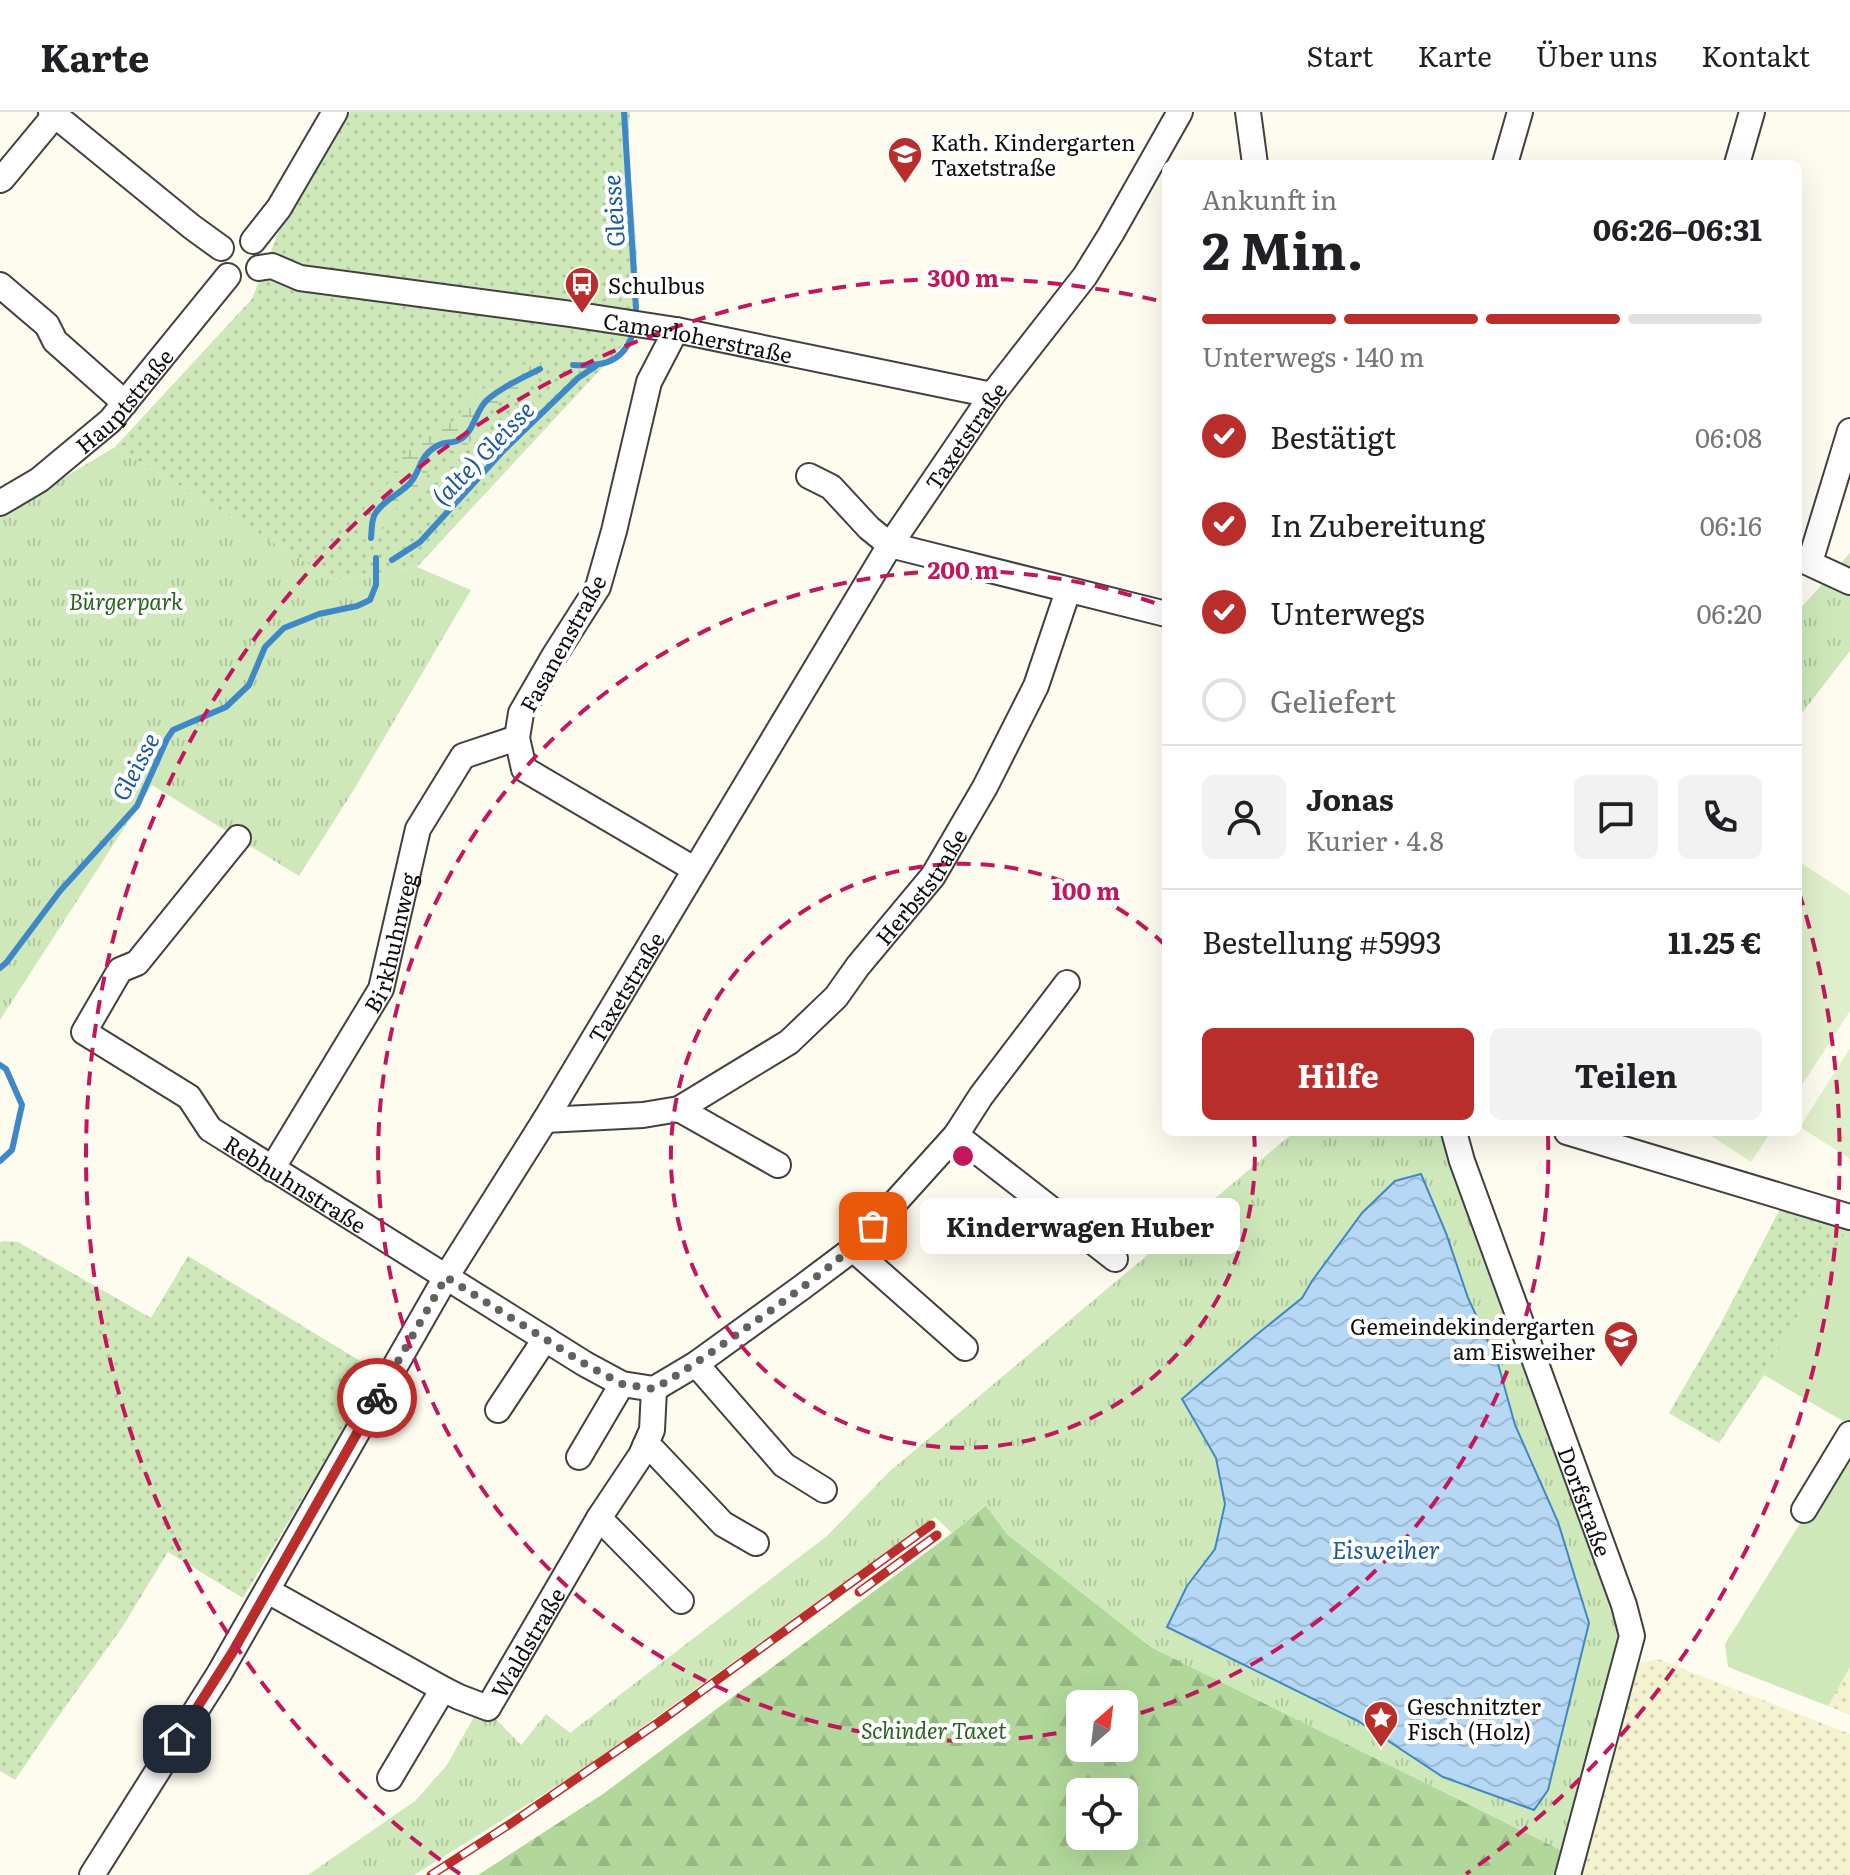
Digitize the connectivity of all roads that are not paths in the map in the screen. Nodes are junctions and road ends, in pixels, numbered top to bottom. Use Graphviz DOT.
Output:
graph roads {
  1 [pos="335,112"];
  2 [pos="1180,112"];
  3 [pos="1248,112"];
  4 [pos="1520,112"];
  5 [pos="1752,112"];
  6 [pos="53,113"];
  7 [pos="1254,160"];
  8 [pos="1506,160"];
  9 [pos="1738,160"];
  10 [pos="0,180"];
  11 [pos="253,241"];
  12 [pos="221,248"];
  13 [pos="259,268"];
  14 [pos="228,276"];
  15 [pos="0,285"];
  16 [pos="676,330"];
  17 [pos="992,395"];
  18 [pos="125,403"];
  19 [pos="1850,431"];
  20 [pos="809,476"];
  21 [pos="0,503"];
  22 [pos="890,545"];
  23 [pos="1804,560"];
  24 [pos="1850,582"];
  25 [pos="1068,591"];
  26 [pos="1162,613"];
  27 [pos="517,738"];
  28 [pos="238,838"];
  29 [pos="694,869"];
  30 [pos="1067,983"];
  31 [pos="679,1109"];
  32 [pos="545,1120"];
  33 [pos="956,1135"];
  34 [pos="1455,1136"];
  35 [pos="1580,1136"];
  36 [pos="778,1165"];
  37 [pos="272,1169"];
  38 [pos="1850,1217"];
  39 [pos="853,1249"];
  40 [pos="1115,1259"];
  41 [pos="446,1277"];
  42 [pos="545,1339"];
  43 [pos="965,1348"];
  44 [pos="696,1364"];
  45 [pos="622,1384"];
  46 [pos="654,1389"];
  47 [pos="498,1410"];
  48 [pos="1850,1434"];
  49 [pos="645,1446"];
  50 [pos="579,1457"];
  51 [pos="824,1490"];
  52 [pos="1804,1510"];
  53 [pos="599,1518"];
  54 [pos="756,1543"];
  55 [pos="268,1591"];
  56 [pos="681,1601"];
  57 [pos="443,1689"];
  58 [pos="390,1778"];
  59 [pos="92,1875"];
  60 [pos="1568,1875"];
  1 -- 11 [label="street"];
  2 -- 17 [label="street, Taxetstraße"];
  3 -- 7 [label="street"];
  4 -- 8 [label="street"];
  5 -- 9 [label="street"];
  6 -- 10 [label="street"];
  6 -- 12 [label="street"];
  11 -- 12 [label="street"];
  11 -- 13 [label="street"];
  12 -- 14 [label="street"];
  13 -- 14 [label="street, Camerloherstraße"];
  13 -- 16 [label="street, Camerloherstraße"];
  14 -- 18 [label="street, Hauptstraße"];
  15 -- 18 [label="street"];
  16 -- 17 [label="street, Camerloherstraße"];
  16 -- 27 [label="street, Fasanenstraße"];
  17 -- 22 [label="street, Taxetstraße"];
  18 -- 21 [label="street, Hauptstraße"];
  19 -- 23 [label="street"];
  20 -- 22 [label="street"];
  22 -- 25 [label="street"];
  22 -- 29 [label="street, Taxetstraße"];
  23 -- 24 [label="street"];
  25 -- 26 [label="street"];
  25 -- 31 [label="street, Herbststraße"];
  27 -- 29 [label="street, Fasanenstraße"];
  27 -- 37 [label="street, Birkhuhnweg"];
  28 -- 37 [label="street, Rebhuhnstraße"];
  29 -- 32 [label="street, Taxetstraße"];
  30 -- 33 [label="street"];
  31 -- 32 [label="street, Herbststraße"];
  31 -- 36 [label="street"];
  32 -- 41 [label="street, Taxetstraße"];
  33 -- 39 [label="street"];
  33 -- 40 [label="street"];
  34 -- 60 [label="street, Dorfstraße"];
  35 -- 38 [label="street"];
  37 -- 41 [label="street, Rebhuhnstraße"];
  39 -- 43 [label="street"];
  39 -- 44 [label="street"];
  41 -- 42 [label="street, Rebhuhnstraße"];
  41 -- 55 [label="street, Taxetstraße"];
  42 -- 45 [label="street, Rebhuhnstraße"];
  42 -- 47 [label="street"];
  44 -- 46 [label="street"];
  44 -- 51 [label="street"];
  45 -- 46 [label="street, Rebhuhnstraße"];
  45 -- 50 [label="street"];
  46 -- 49 [label="street, Waldstraße"];
  48 -- 52 [label="street"];
  49 -- 53 [label="street, Waldstraße"];
  49 -- 54 [label="street"];
  53 -- 56 [label="street"];
  53 -- 57 [label="street, Waldstraße"];
  55 -- 57 [label="street, Waldstraße"];
  55 -- 59 [label="street, Taxetstraße"];
  57 -- 58 [label="street"];
}
